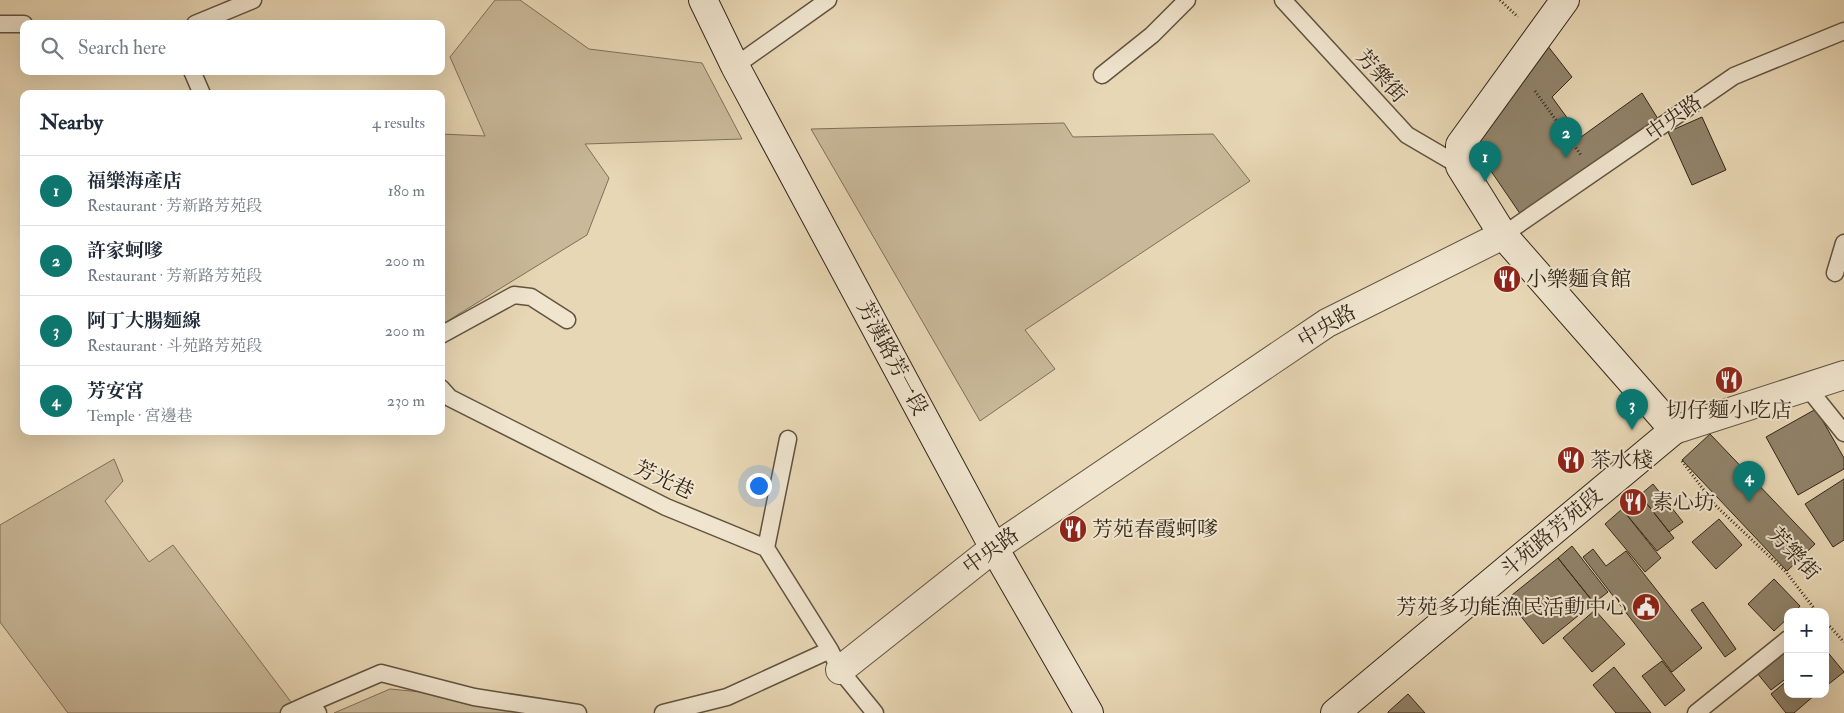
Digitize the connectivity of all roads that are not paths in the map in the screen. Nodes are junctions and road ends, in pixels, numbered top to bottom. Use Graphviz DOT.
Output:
graph roads {
  1 [pos="253,0"];
  2 [pos="702,0"];
  3 [pos="828,0"];
  4 [pos="1186,0"];
  5 [pos="1283,0"];
  6 [pos="1565,0"];
  7 [pos="205,20"];
  8 [pos="0,24"];
  9 [pos="20,24"];
  10 [pos="1844,30"];
  11 [pos="735,66"];
  12 [pos="1102,74"];
  13 [pos="194,75"];
  14 [pos="200,90"];
  15 [pos="1460,166"];
  16 [pos="1503,235"];
  17 [pos="1844,243"];
  18 [pos="1835,273"];
  19 [pos="567,320"];
  20 [pos="445,333"];
  21 [pos="1844,375"];
  22 [pos="1806,387"];
  23 [pos="445,392"];
  24 [pos="1674,430"];
  25 [pos="1844,433"];
  26 [pos="788,439"];
  27 [pos="766,548"];
  28 [pos="994,548"];
  29 [pos="1784,642"];
  30 [pos="835,660"];
  31 [pos="315,708"];
  32 [pos="289,713"];
  33 [pos="578,713"];
  34 [pos="662,713"];
  35 [pos="875,713"];
  36 [pos="1089,713"];
  37 [pos="1335,713"];
  38 [pos="1696,713"];
  1 -- 7 [label="lane"];
  2 -- 11 [label="street, 芳漢路芳一段"];
  3 -- 11 [label="lane"];
  4 -- 12 [label="lane"];
  5 -- 15 [label="lane, 芳樂街"];
  6 -- 15 [label="street"];
  8 -- 9 [label="lane"];
  10 -- 16 [label="lane, 中央路"];
  11 -- 28 [label="street, 芳漢路芳一段"];
  13 -- 14 [label="lane"];
  15 -- 16 [label="street"];
  16 -- 24 [label="street"];
  16 -- 28 [label="street, 中央路"];
  17 -- 18 [label="lane"];
  19 -- 20 [label="lane"];
  21 -- 22 [label="street"];
  22 -- 24 [label="street"];
  22 -- 25 [label="lane"];
  23 -- 27 [label="lane, 芳光巷"];
  24 -- 37 [label="street, 斗苑路芳苑段"];
  26 -- 27 [label="lane"];
  27 -- 30 [label="lane"];
  28 -- 30 [label="street, 中央路"];
  28 -- 36 [label="street, 芳漢路芳一段"];
  29 -- 38 [label="lane"];
  30 -- 34 [label="lane"];
  30 -- 35 [label="lane"];
  31 -- 32 [label="lane"];
  31 -- 33 [label="lane"];
}
